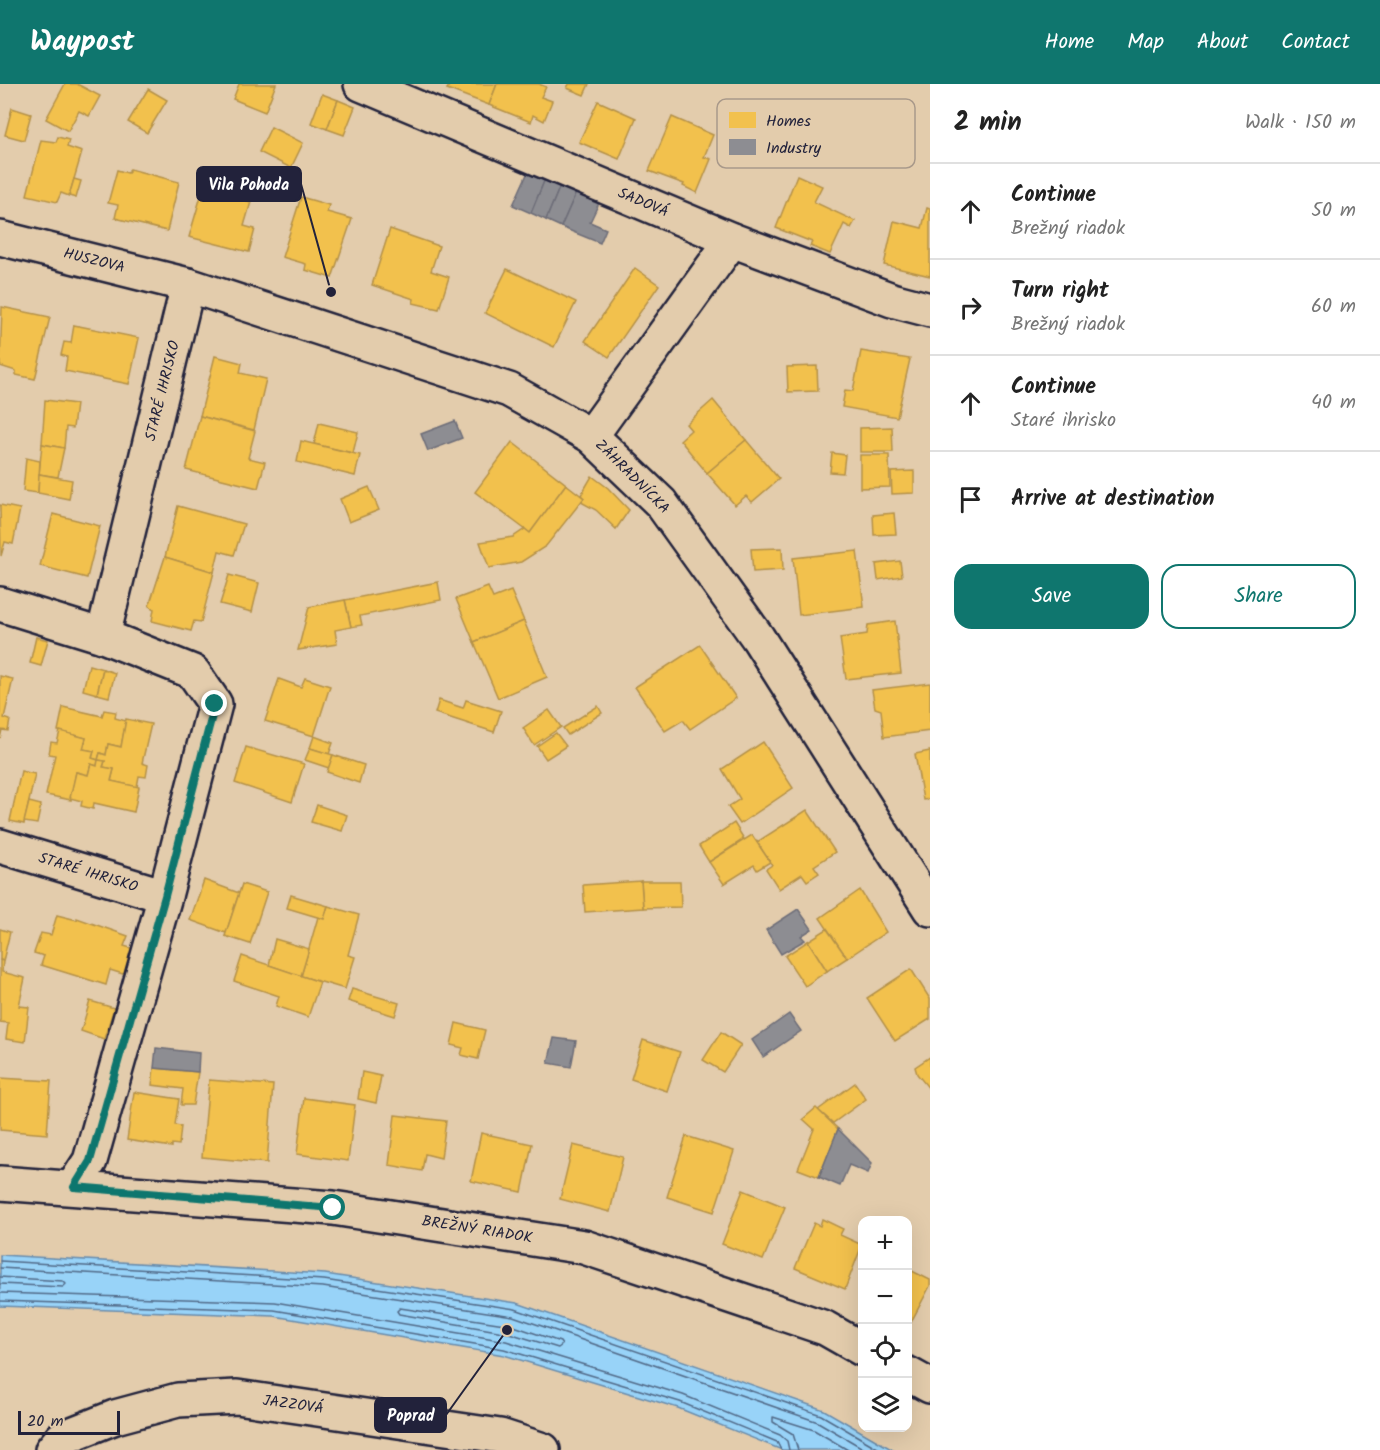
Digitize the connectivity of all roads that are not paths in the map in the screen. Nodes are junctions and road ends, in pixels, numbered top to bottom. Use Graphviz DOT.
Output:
graph roads {
  1 [pos="361,84"];
  2 [pos="0,238"];
  3 [pos="732,240"];
  4 [pos="188,285"];
  5 [pos="930,310"];
  6 [pos="591,436"];
  7 [pos="0,604"];
  8 [pos="103,636"];
  9 [pos="0,846"];
  10 [pos="165,896"];
  11 [pos="930,909"];
  12 [pos="0,1183"];
  13 [pos="74,1187"];
  14 [pos="858,1347"];
  15 [pos="912,1376"];
  16 [pos="930,1386"];
  17 [pos="52,1450"];
  18 [pos="543,1450"];
  1 -- 3 [label="street, SADOVÁ"];
  2 -- 4 [label="street, HUSZOVA"];
  3 -- 5 [label="street, SADOVÁ"];
  3 -- 6 [label="street"];
  4 -- 6 [label="street, ZÁHRADNÍCKA"];
  4 -- 8 [label="street, STARÉ IHRISKO"];
  6 -- 11 [label="street, ZÁHRADNÍCKA"];
  7 -- 8 [label="street"];
  8 -- 10 [label="street"];
  9 -- 10 [label="street, STARÉ IHRISKO"];
  10 -- 13 [label="street"];
  12 -- 13 [label="street, BREŽNÝ RIADOK"];
  13 -- 14 [label="street, BREŽNÝ RIADOK"];
  15 -- 16 [label="street"];
  17 -- 18 [label="street, JAZZOVÁ"];
}
